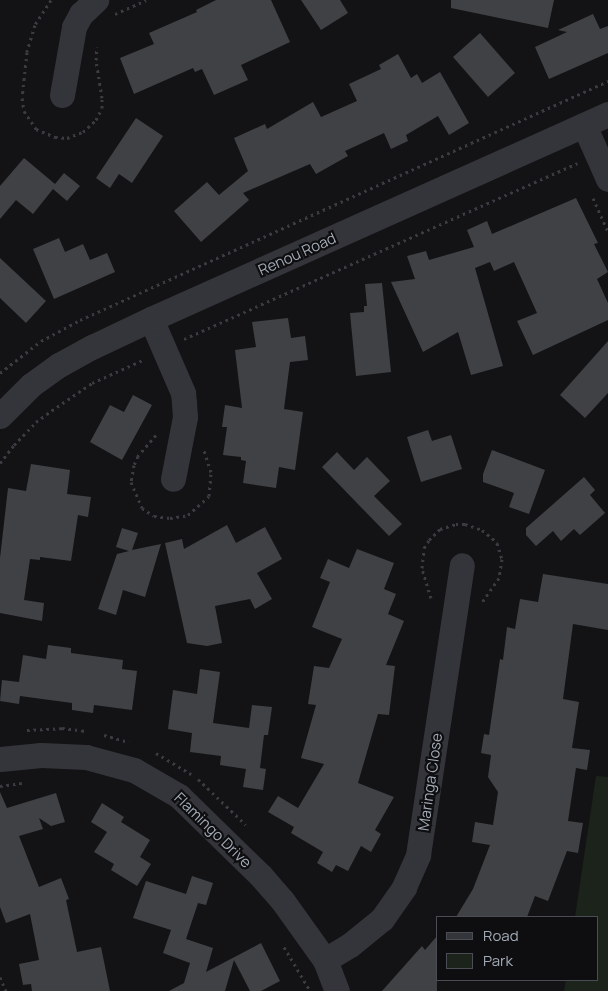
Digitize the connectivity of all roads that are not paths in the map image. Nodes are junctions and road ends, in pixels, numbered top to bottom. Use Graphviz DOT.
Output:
graph roads {
  1 [pos="96,0"];
  2 [pos="62,95"];
  3 [pos="608,114"];
  4 [pos="584,125"];
  5 [pos="608,179"];
  6 [pos="151,319"];
  7 [pos="0,416"];
  8 [pos="173,479"];
  9 [pos="462,565"];
  10 [pos="0,758"];
  11 [pos="324,960"];
  12 [pos="338,991"];
  1 -- 2 [label="street"];
  3 -- 4 [label="street, Renou Road"];
  4 -- 5 [label="street"];
  4 -- 6 [label="street, Renou Road"];
  6 -- 7 [label="street, Renou Road"];
  6 -- 8 [label="street"];
  9 -- 11 [label="street, Maringa Close"];
  10 -- 11 [label="street, Flamingo Drive"];
  11 -- 12 [label="street, Flamingo Drive"];
}
